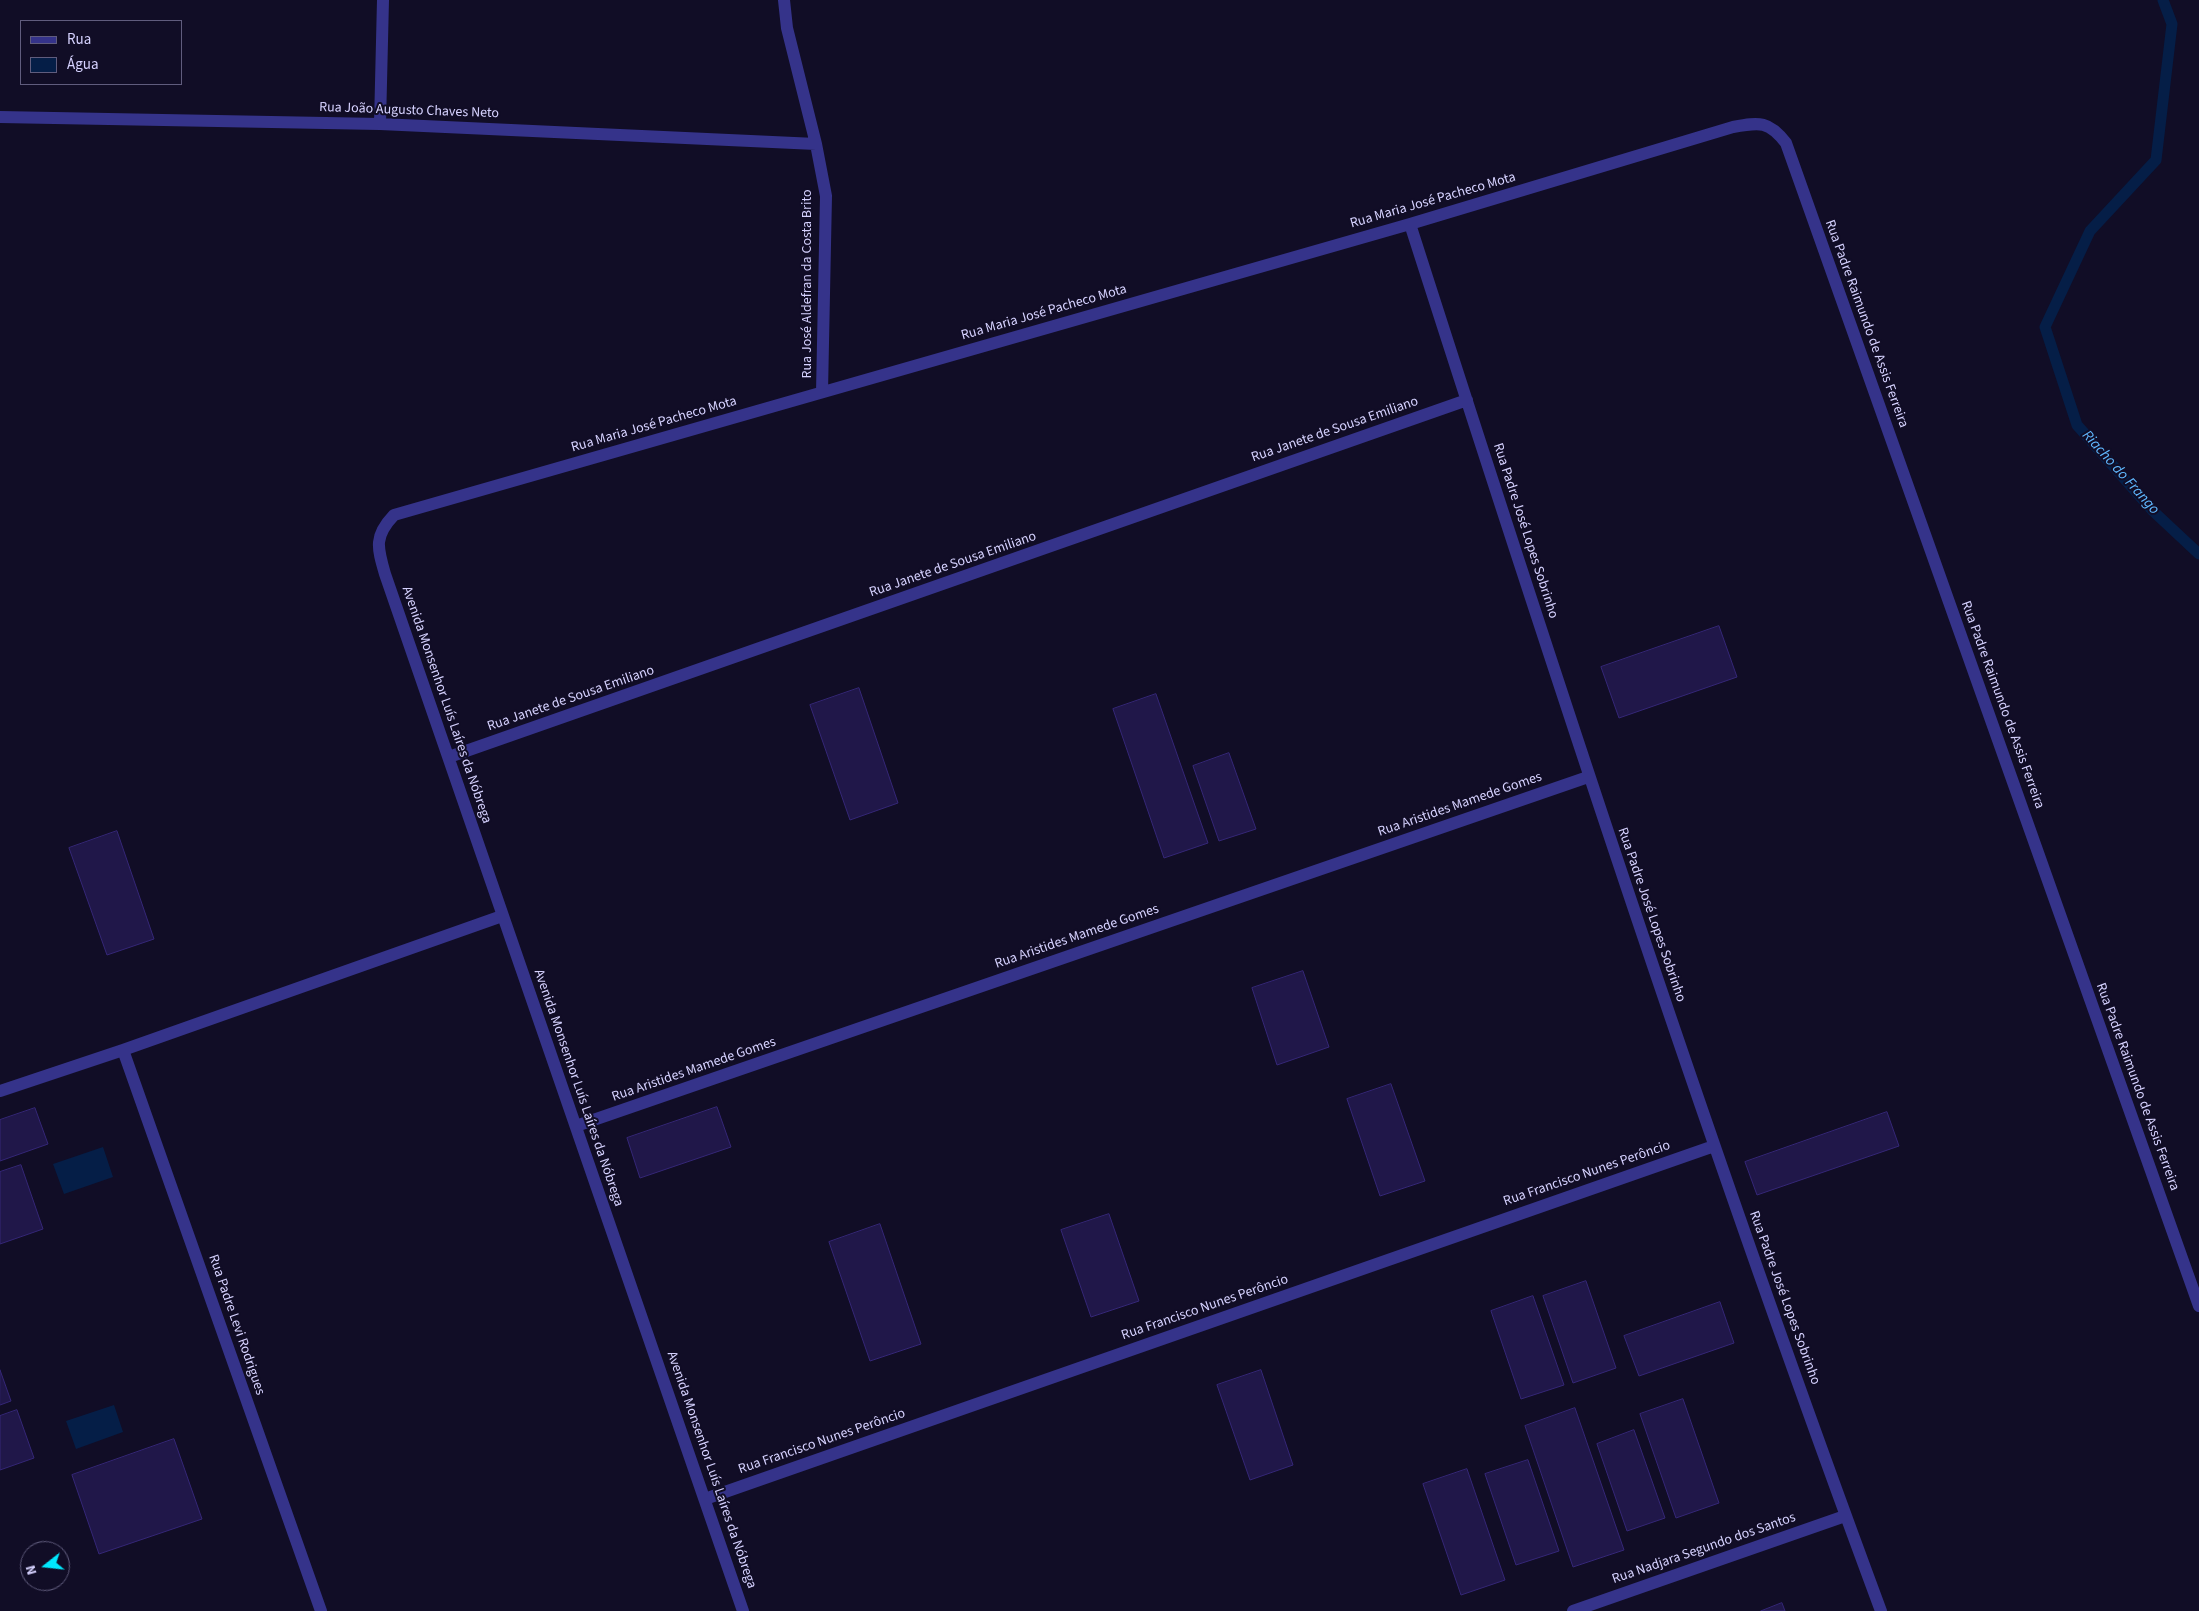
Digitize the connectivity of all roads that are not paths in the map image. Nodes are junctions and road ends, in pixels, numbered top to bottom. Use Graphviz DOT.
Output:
graph roads {
  1 [pos="383,0"];
  2 [pos="784,0"];
  3 [pos="0,117"];
  4 [pos="380,124"];
  5 [pos="1764,124"];
  6 [pos="816,144"];
  7 [pos="1410,224"];
  8 [pos="822,392"];
  9 [pos="1467,400"];
  10 [pos="385,574"];
  11 [pos="449,758"];
  12 [pos="1588,777"];
  13 [pos="502,916"];
  14 [pos="123,1050"];
  15 [pos="0,1091"];
  16 [pos="576,1126"];
  17 [pos="1714,1146"];
  18 [pos="2199,1306"];
  19 [pos="705,1499"];
  20 [pos="1845,1516"];
  21 [pos="321,1611"];
  22 [pos="743,1611"];
  23 [pos="1573,1611"];
  24 [pos="1881,1611"];
  1 -- 4 [label="street"];
  2 -- 6 [label="street, Rua José Aldefran da Costa Brito"];
  3 -- 4 [label="street, Rua João Augusto Chaves Neto"];
  4 -- 6 [label="street, Rua João Augusto Chaves Neto"];
  5 -- 7 [label="street, Rua Maria José Pacheco Mota"];
  5 -- 18 [label="street, Rua Padre Raimundo de Assis Ferreira"];
  6 -- 8 [label="street, Rua José Aldefran da Costa Brito"];
  7 -- 8 [label="street, Rua Maria José Pacheco Mota"];
  7 -- 9 [label="street, Rua Padre José Lopes Sobrinho"];
  8 -- 10 [label="street, Rua Maria José Pacheco Mota"];
  9 -- 11 [label="street, Rua Janete de Sousa Emiliano"];
  9 -- 12 [label="street, Rua Padre José Lopes Sobrinho"];
  10 -- 11 [label="street, Avenida Monsenhor Luís Laíres da Nóbrega"];
  11 -- 13 [label="street, Avenida Monsenhor Luís Laíres da Nóbrega"];
  12 -- 16 [label="street, Rua Aristides Mamede Gomes"];
  12 -- 17 [label="street, Rua Padre José Lopes Sobrinho"];
  13 -- 14 [label="street"];
  13 -- 16 [label="street, Avenida Monsenhor Luís Laíres da Nóbrega"];
  14 -- 15 [label="street"];
  14 -- 21 [label="street, Rua Padre Levi Rodrigues"];
  16 -- 19 [label="street, Avenida Monsenhor Luís Laíres da Nóbrega"];
  17 -- 19 [label="street, Rua Francisco Nunes Perôncio"];
  17 -- 20 [label="street, Rua Padre José Lopes Sobrinho"];
  19 -- 22 [label="street, Avenida Monsenhor Luís Laíres da Nóbrega"];
  20 -- 23 [label="street, Rua Nadjara Segundo dos Santos"];
  20 -- 24 [label="street, Rua Padre José Lopes Sobrinho"];
}
